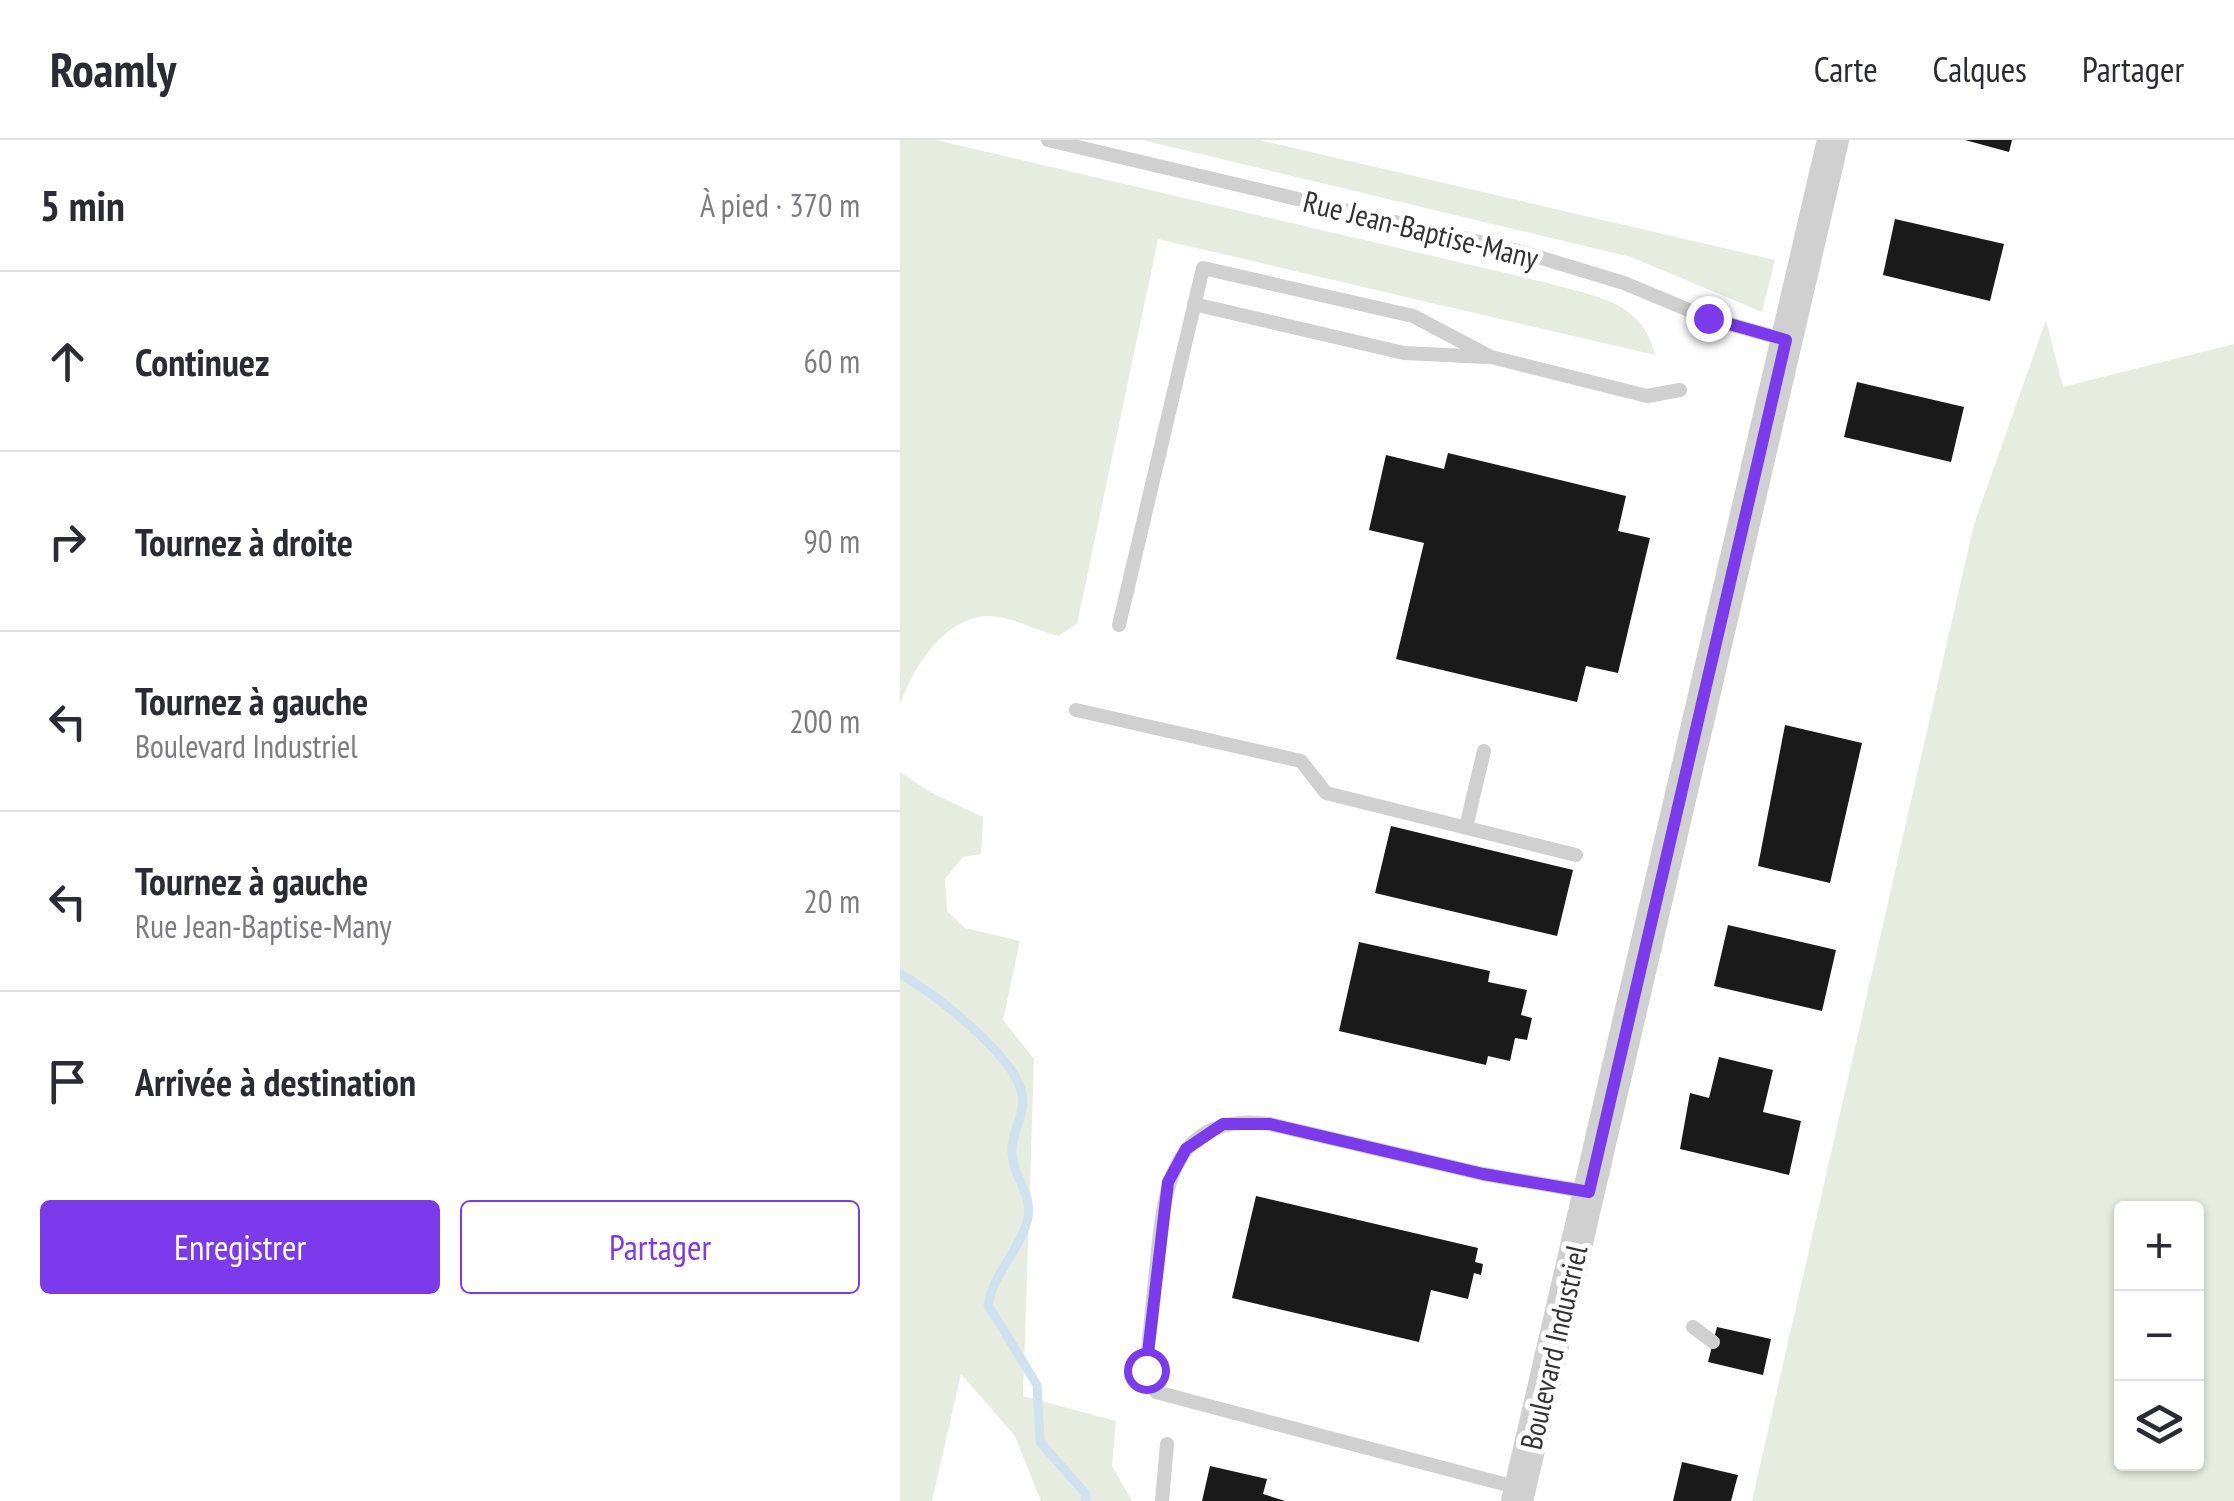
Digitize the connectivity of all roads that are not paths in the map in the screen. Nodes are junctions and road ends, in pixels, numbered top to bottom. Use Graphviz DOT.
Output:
graph roads {
  1 [pos="1048,140"];
  2 [pos="1833,140"];
  3 [pos="1194,304"];
  4 [pos="1786,340"];
  5 [pos="1492,357"];
  6 [pos="1680,390"];
  7 [pos="1119,625"];
  8 [pos="1076,710"];
  9 [pos="1484,750"];
  10 [pos="1466,828"];
  11 [pos="1576,855"];
  12 [pos="1589,1192"];
  13 [pos="1692,1327"];
  14 [pos="1713,1342"];
  15 [pos="1168,1444"];
  16 [pos="1518,1495"];
  17 [pos="1162,1501"];
  1 -- 4 [label="lane, Rue Jean-Baptise-Many"];
  2 -- 4 [label="street, Boulevard Industriel"];
  3 -- 5 [label="lane"];
  3 -- 5 [label="lane"];
  3 -- 7 [label="lane"];
  4 -- 12 [label="street, Boulevard Industriel"];
  5 -- 6 [label="lane"];
  8 -- 10 [label="lane"];
  9 -- 10 [label="lane"];
  10 -- 11 [label="lane"];
  12 -- 16 [label="street, Boulevard Industriel"];
  12 -- 16 [label="lane"];
  13 -- 14 [label="lane"];
  15 -- 17 [label="lane"];
}
